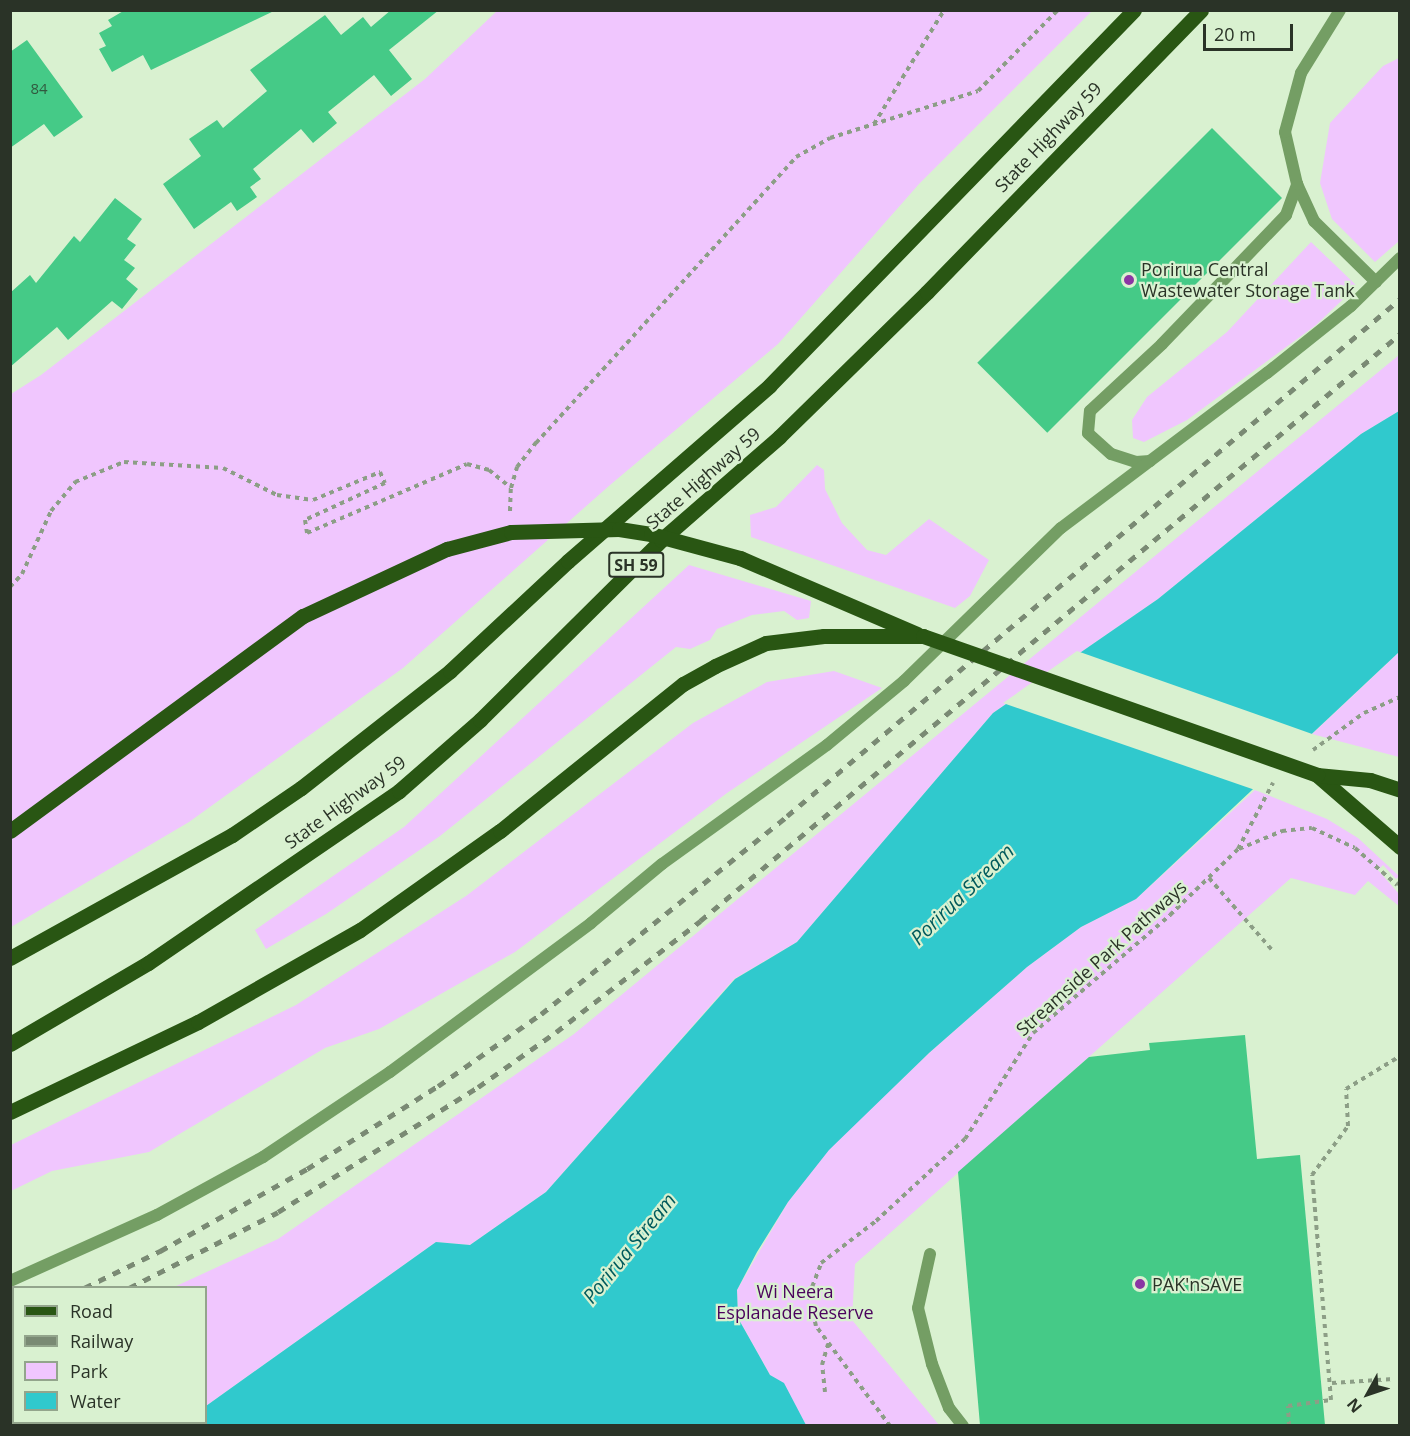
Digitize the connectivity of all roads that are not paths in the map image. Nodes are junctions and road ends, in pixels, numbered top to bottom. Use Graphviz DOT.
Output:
graph roads {
  1 [pos="1134,10"];
  2 [pos="1201,10"];
  3 [pos="1340,10"];
  4 [pos="1296,184"];
  5 [pos="1400,258"];
  6 [pos="1376,282"];
  7 [pos="1150,461"];
  8 [pos="923,636"];
  9 [pos="1317,775"];
  10 [pos="1400,790"];
  11 [pos="10,831"];
  12 [pos="1400,847"];
  13 [pos="10,958"];
  14 [pos="10,1044"];
  15 [pos="10,1112"];
  16 [pos="930,1254"];
  17 [pos="10,1281"];
  18 [pos="963,1425"];
  1 -- 13 [label="main road, State Highway 59 / SH 59"];
  2 -- 14 [label="main road, State Highway 59 / SH 59"];
  3 -- 4 [label="lane"];
  4 -- 6 [label="lane"];
  4 -- 7 [label="lane"];
  5 -- 6 [label="lane"];
  6 -- 7 [label="lane"];
  7 -- 17 [label="lane"];
  8 -- 9 [label="main road, bridge"];
  8 -- 11 [label="main road, bridge"];
  8 -- 15 [label="main road"];
  9 -- 10 [label="main road"];
  9 -- 12 [label="main road"];
  16 -- 18 [label="lane"];
}
